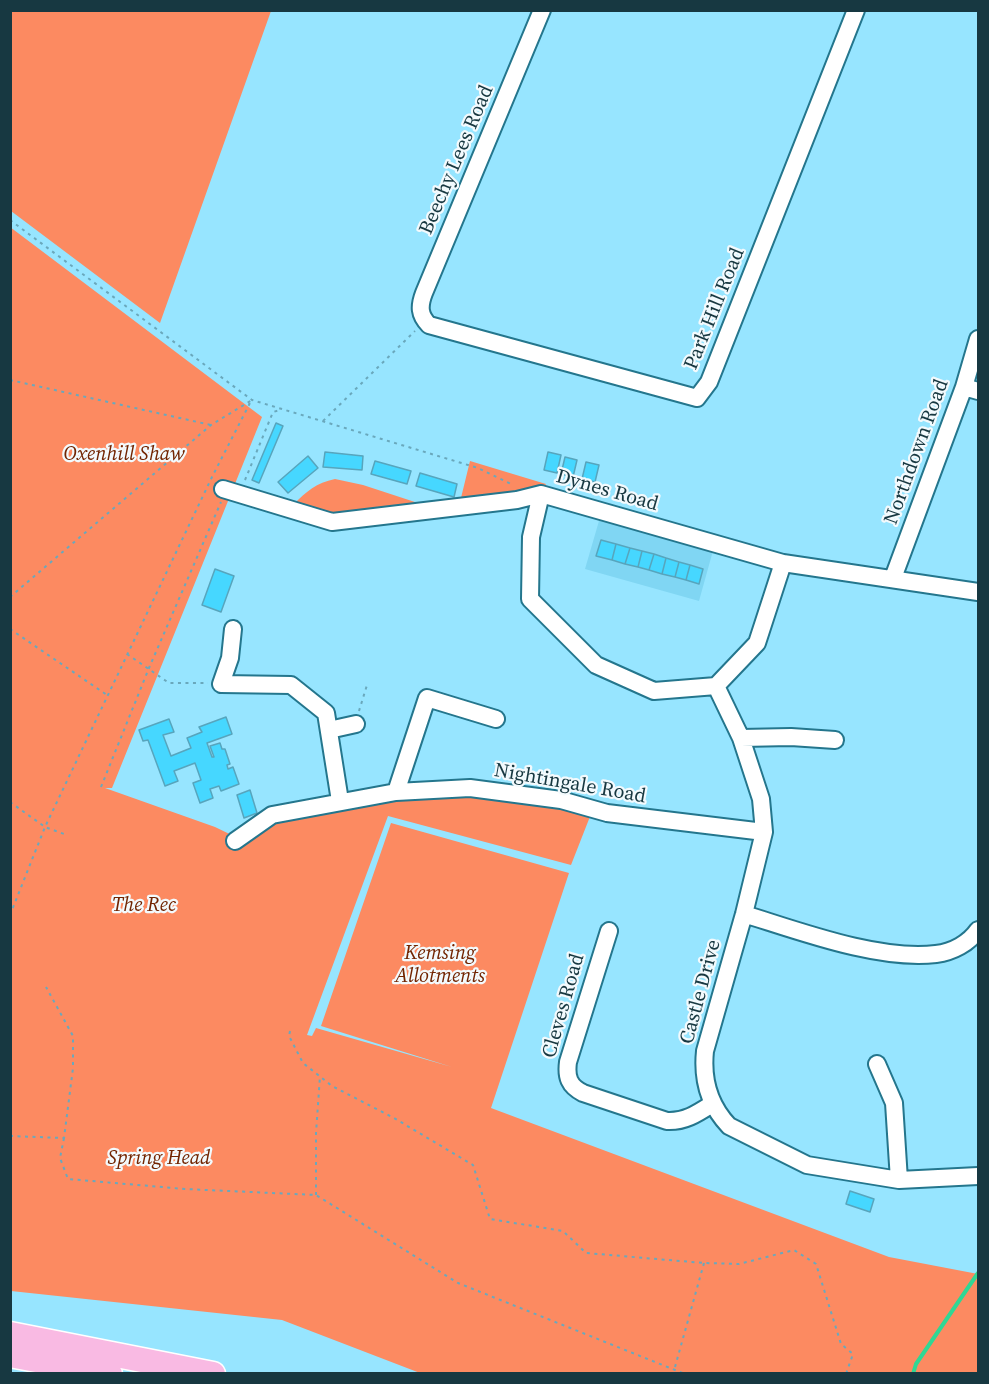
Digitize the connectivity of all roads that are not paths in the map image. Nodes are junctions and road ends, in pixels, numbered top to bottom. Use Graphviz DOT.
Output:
graph roads {
  1 [pos="542,10"];
  2 [pos="856,10"];
  3 [pos="427,323"];
  4 [pos="978,339"];
  5 [pos="971,389"];
  6 [pos="230,491"];
  7 [pos="541,494"];
  8 [pos="783,563"];
  9 [pos="893,578"];
  10 [pos="978,592"];
  11 [pos="233,629"];
  12 [pos="716,686"];
  13 [pos="496,718"];
  14 [pos="356,724"];
  15 [pos="329,730"];
  16 [pos="741,738"];
  17 [pos="835,740"];
  18 [pos="396,792"];
  19 [pos="340,801"];
  20 [pos="764,832"];
  21 [pos="235,841"];
  22 [pos="744,914"];
  23 [pos="978,930"];
  24 [pos="609,931"];
  25 [pos="877,1064"];
  26 [pos="712,1104"];
  27 [pos="978,1176"];
  28 [pos="898,1180"];
  29 [pos="10,1334"];
  30 [pos="10,1355"];
  31 [pos="110,1374"];
  32 [pos="213,1374"];
  1 -- 3 [label="street, Beechy Lees Road"];
  2 -- 3 [label="street, Park Hill Road"];
  4 -- 5 [label="street, Northdown Road"];
  5 -- 9 [label="street, Northdown Road"];
  6 -- 7 [label="street, Dynes Road"];
  7 -- 8 [label="street, Dynes Road"];
  7 -- 12 [label="street"];
  8 -- 9 [label="street, Dynes Road"];
  8 -- 12 [label="street"];
  9 -- 10 [label="street, Dynes Road"];
  11 -- 15 [label="street"];
  12 -- 16 [label="street, Castle Drive"];
  13 -- 18 [label="street"];
  14 -- 15 [label="street"];
  15 -- 19 [label="street"];
  16 -- 17 [label="street"];
  16 -- 20 [label="street, Castle Drive"];
  18 -- 19 [label="street, Nightingale Road"];
  18 -- 20 [label="street, Nightingale Road"];
  19 -- 21 [label="street, Nightingale Road"];
  20 -- 22 [label="street, Castle Drive"];
  22 -- 23 [label="street"];
  22 -- 26 [label="street, Castle Drive"];
  24 -- 26 [label="street, Cleves Road"];
  25 -- 28 [label="street"];
  26 -- 28 [label="street, Castle Drive"];
  27 -- 28 [label="street, Castle Drive"];
  29 -- 32 [label="highway"];
  30 -- 31 [label="highway"];
}
